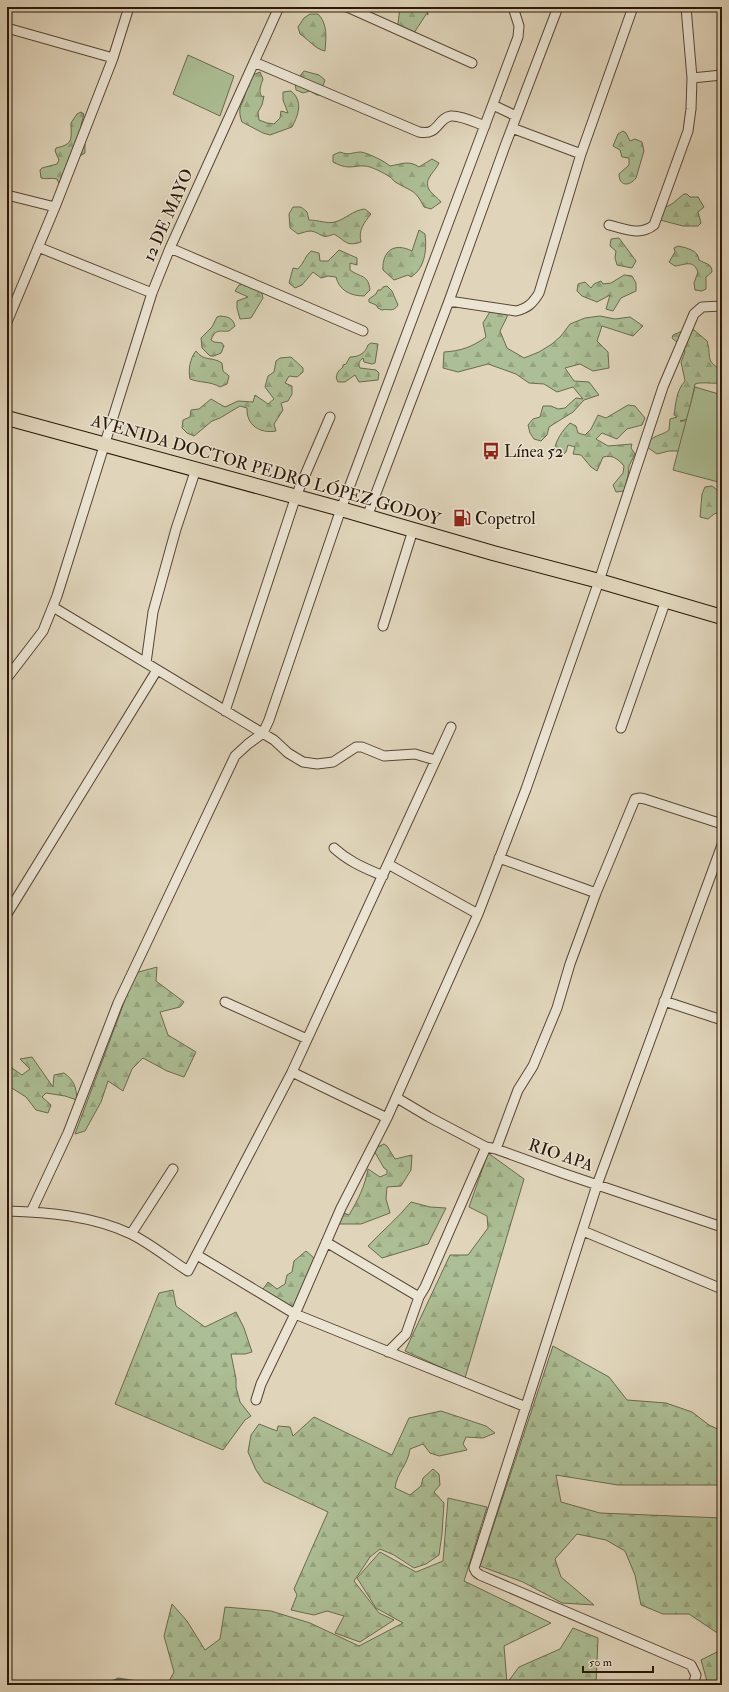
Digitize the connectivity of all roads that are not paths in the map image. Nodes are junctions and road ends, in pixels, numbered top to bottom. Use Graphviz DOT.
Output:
graph roads {
  1 [pos="129,7"];
  2 [pos="279,7"];
  3 [pos="347,7"];
  4 [pos="513,7"];
  5 [pos="558,7"];
  6 [pos="633,7"];
  7 [pos="686,7"];
  8 [pos="7,28"];
  9 [pos="113,58"];
  10 [pos="254,62"];
  11 [pos="472,63"];
  12 [pos="722,75"];
  13 [pos="692,78"];
  14 [pos="493,105"];
  15 [pos="516,116"];
  16 [pos="485,126"];
  17 [pos="512,128"];
  18 [pos="581,154"];
  19 [pos="7,196"];
  20 [pos="55,207"];
  21 [pos="609,226"];
  22 [pos="38,247"];
  23 [pos="170,248"];
  24 [pos="152,292"];
  25 [pos="449,301"];
  26 [pos="11,305"];
  27 [pos="722,306"];
  28 [pos="7,322"];
  29 [pos="363,331"];
  30 [pos="330,417"];
  31 [pos="7,418"];
  32 [pos="105,444"];
  33 [pos="196,469"];
  34 [pos="296,496"];
  35 [pos="341,509"];
  36 [pos="367,517"];
  37 [pos="413,530"];
  38 [pos="599,581"];
  39 [pos="666,600"];
  40 [pos="53,607"];
  41 [pos="722,617"];
  42 [pos="383,626"];
  43 [pos="146,663"];
  44 [pos="157,670"];
  45 [pos="7,678"];
  46 [pos="225,711"];
  47 [pos="451,727"];
  48 [pos="621,728"];
  49 [pos="263,733"];
  50 [pos="435,760"];
  51 [pos="722,824"];
  52 [pos="722,845"];
  53 [pos="334,848"];
  54 [pos="499,858"];
  55 [pos="388,864"];
  56 [pos="383,876"];
  57 [pos="596,892"];
  58 [pos="7,914"];
  59 [pos="478,914"];
  60 [pos="664,1001"];
  61 [pos="225,1002"];
  62 [pos="722,1020"];
  63 [pos="307,1039"];
  64 [pos="292,1072"];
  65 [pos="397,1098"];
  66 [pos="387,1118"];
  67 [pos="486,1147"];
  68 [pos="496,1149"];
  69 [pos="173,1169"];
  70 [pos="597,1185"];
  71 [pos="7,1211"];
  72 [pos="31,1212"];
  73 [pos="722,1227"];
  74 [pos="583,1231"];
  75 [pos="131,1234"];
  76 [pos="326,1242"];
  77 [pos="197,1255"];
  78 [pos="722,1288"];
  79 [pos="419,1297"];
  80 [pos="294,1314"];
  81 [pos="388,1352"];
  82 [pos="256,1400"];
  83 [pos="526,1407"];
  84 [pos="693,1685"];
  1 -- 9 [label="street"];
  2 -- 10 [label="street, 12 DE MAYO"];
  3 -- 11 [label="street"];
  4 -- 14 [label="street"];
  5 -- 15 [label="street"];
  6 -- 18 [label="street"];
  7 -- 13 [label="street"];
  8 -- 9 [label="street"];
  9 -- 20 [label="street"];
  10 -- 16 [label="street"];
  10 -- 23 [label="street, 12 DE MAYO"];
  12 -- 13 [label="street"];
  13 -- 21 [label="street"];
  14 -- 15 [label="street"];
  14 -- 16 [label="street"];
  15 -- 17 [label="street"];
  16 -- 35 [label="street"];
  17 -- 18 [label="street"];
  17 -- 25 [label="street"];
  18 -- 25 [label="street"];
  19 -- 20 [label="street"];
  20 -- 22 [label="street"];
  22 -- 24 [label="street"];
  22 -- 26 [label="street"];
  23 -- 24 [label="street, 12 DE MAYO"];
  23 -- 29 [label="street"];
  24 -- 32 [label="street, 12 DE MAYO"];
  25 -- 36 [label="street"];
  26 -- 28 [label="street"];
  27 -- 38 [label="street"];
  30 -- 34 [label="street"];
  31 -- 32 [label="main road, AVENIDA DOCTOR PEDRO LÓPEZ GODOY"];
  32 -- 33 [label="main road, AVENIDA DOCTOR PEDRO LÓPEZ GODOY"];
  32 -- 40 [label="street, 12 DE MAYO"];
  33 -- 34 [label="main road, AVENIDA DOCTOR PEDRO LÓPEZ GODOY"];
  33 -- 43 [label="street"];
  34 -- 35 [label="main road, AVENIDA DOCTOR PEDRO LÓPEZ GODOY"];
  34 -- 46 [label="street"];
  35 -- 36 [label="main road, AVENIDA DOCTOR PEDRO LÓPEZ GODOY"];
  35 -- 49 [label="street"];
  36 -- 37 [label="main road, AVENIDA DOCTOR PEDRO LÓPEZ GODOY"];
  37 -- 38 [label="main road, AVENIDA DOCTOR PEDRO LÓPEZ GODOY"];
  37 -- 42 [label="street"];
  38 -- 39 [label="main road, AVENIDA DOCTOR PEDRO LÓPEZ GODOY"];
  38 -- 54 [label="street"];
  39 -- 41 [label="main road, AVENIDA DOCTOR PEDRO LÓPEZ GODOY"];
  39 -- 48 [label="street"];
  40 -- 43 [label="street"];
  40 -- 45 [label="street, 12 DE MAYO"];
  43 -- 44 [label="street"];
  44 -- 46 [label="street"];
  44 -- 58 [label="street"];
  46 -- 49 [label="street"];
  47 -- 50 [label="street"];
  49 -- 50 [label="street"];
  49 -- 72 [label="street"];
  50 -- 55 [label="street"];
  51 -- 57 [label="street"];
  52 -- 60 [label="street"];
  53 -- 56 [label="street"];
  54 -- 57 [label="street"];
  54 -- 59 [label="street"];
  55 -- 56 [label="street"];
  55 -- 59 [label="street"];
  56 -- 63 [label="street"];
  57 -- 68 [label="street"];
  59 -- 65 [label="street"];
  60 -- 62 [label="street"];
  60 -- 70 [label="street"];
  61 -- 63 [label="street"];
  63 -- 64 [label="street"];
  64 -- 66 [label="street"];
  64 -- 77 [label="street"];
  65 -- 66 [label="street"];
  65 -- 67 [label="street, RIO APA"];
  66 -- 76 [label="street"];
  67 -- 68 [label="street, RIO APA"];
  67 -- 79 [label="street"];
  68 -- 70 [label="street, RIO APA"];
  69 -- 75 [label="street"];
  70 -- 73 [label="street, RIO APA"];
  70 -- 74 [label="street"];
  71 -- 72 [label="street"];
  72 -- 75 [label="street"];
  74 -- 78 [label="street"];
  74 -- 83 [label="street"];
  75 -- 77 [label="street"];
  76 -- 79 [label="street"];
  76 -- 80 [label="street"];
  77 -- 80 [label="street"];
  79 -- 81 [label="street"];
  80 -- 81 [label="street"];
  80 -- 82 [label="street"];
  81 -- 83 [label="street"];
  83 -- 84 [label="street"];
}
